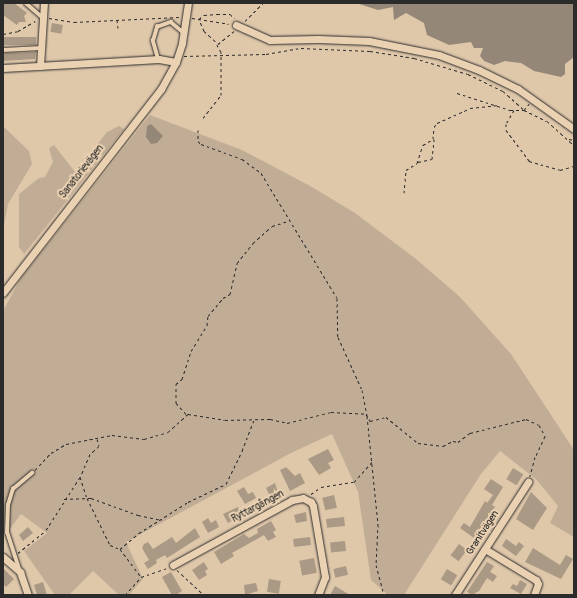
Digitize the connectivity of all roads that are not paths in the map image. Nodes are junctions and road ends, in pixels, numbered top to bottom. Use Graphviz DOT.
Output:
graph roads {
  1 [pos="26,3"];
  2 [pos="44,3"];
  3 [pos="188,3"];
  4 [pos="42,17"];
  5 [pos="238,25"];
  6 [pos="183,32"];
  7 [pos="41,48"];
  8 [pos="3,50"];
  9 [pos="159,59"];
  10 [pos="177,59"];
  11 [pos="40,66"];
  12 [pos="3,68"];
  13 [pos="574,129"];
  14 [pos="3,294"];
  15 [pos="32,473"];
  16 [pos="528,482"];
  17 [pos="485,549"];
  18 [pos="3,557"];
  19 [pos="173,565"];
  20 [pos="20,572"];
  21 [pos="28,595"];
  22 [pos="318,595"];
  23 [pos="455,595"];
  24 [pos="534,595"];
  1 -- 4 [label="lane"];
  2 -- 4 [label="street"];
  3 -- 6 [label="street, Sanatorievägen"];
  4 -- 7 [label="street"];
  5 -- 13 [label="street"];
  6 -- 9 [label="lane"];
  6 -- 10 [label="street, Sanatorievägen"];
  7 -- 8 [label="lane"];
  7 -- 11 [label="street"];
  9 -- 10 [label="street"];
  9 -- 11 [label="street"];
  10 -- 14 [label="street, Sanatorievägen"];
  11 -- 12 [label="street"];
  15 -- 20 [label="lane"];
  16 -- 17 [label="street, Granitvägen"];
  17 -- 23 [label="street, Granitvägen"];
  17 -- 24 [label="street"];
  18 -- 20 [label="street"];
  19 -- 22 [label="street, Ryttargången"];
  20 -- 21 [label="street"];
}
